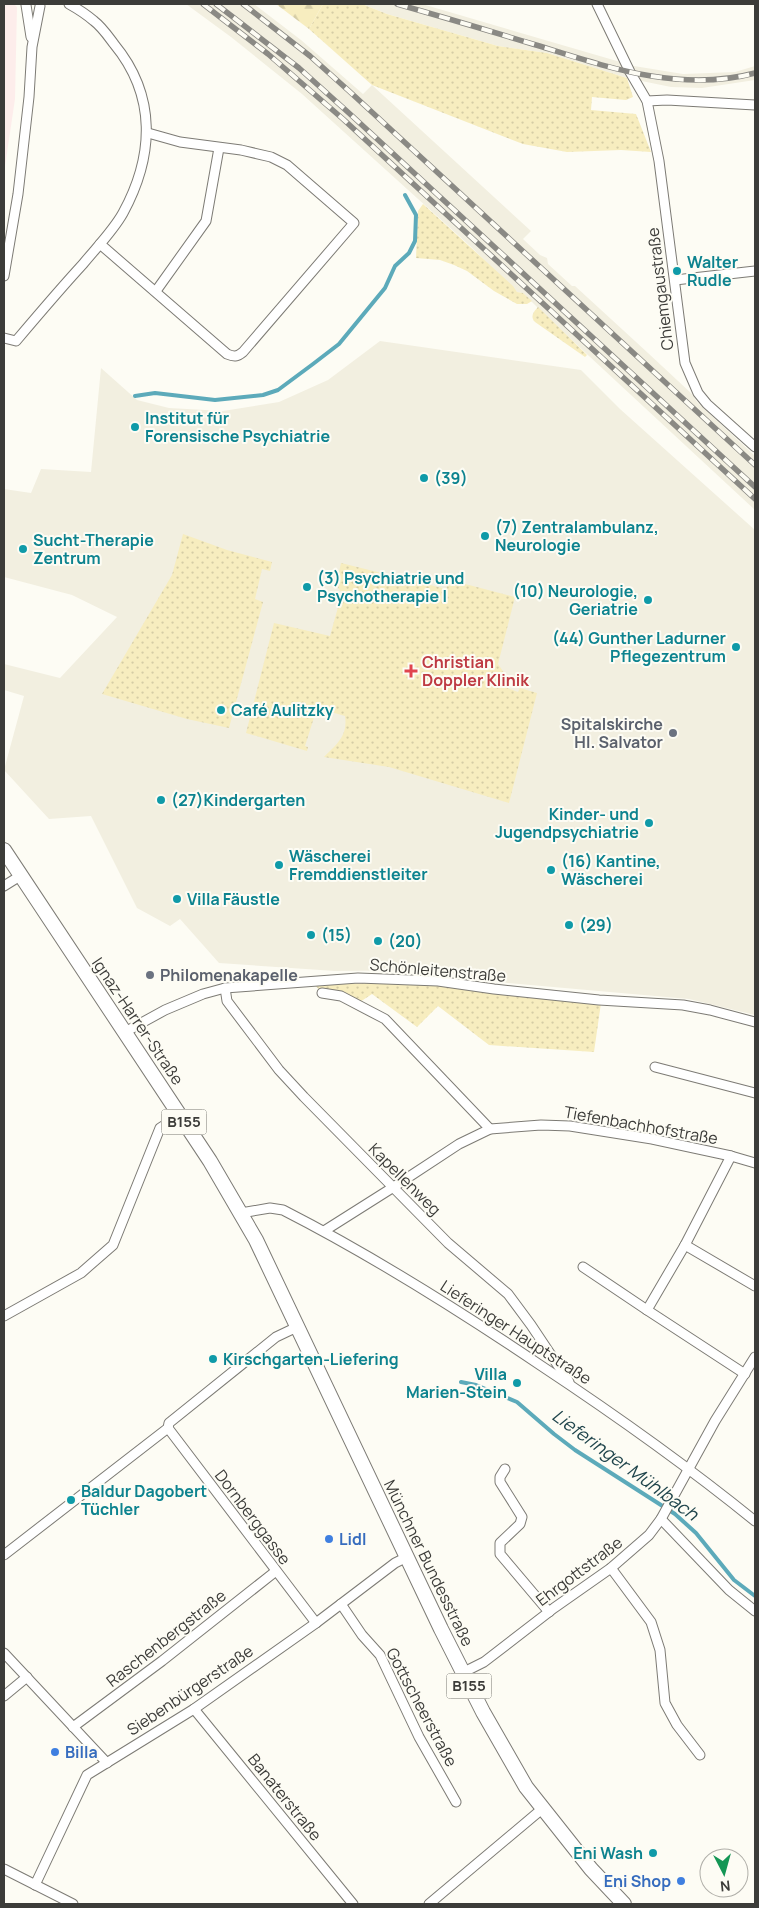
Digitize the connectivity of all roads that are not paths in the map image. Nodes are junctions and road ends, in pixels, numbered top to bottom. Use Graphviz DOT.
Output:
graph roads {
  1 [pos="26,4"];
  2 [pos="69,4"];
  3 [pos="597,4"];
  4 [pos="42,5"];
  5 [pos="32,47"];
  6 [pos="647,101"];
  7 [pos="755,105"];
  8 [pos="148,133"];
  9 [pos="219,148"];
  10 [pos="100,244"];
  11 [pos="755,271"];
  12 [pos="4,276"];
  13 [pos="675,280"];
  14 [pos="156,291"];
  15 [pos="4,338"];
  16 [pos="755,447"];
  17 [pos="4,850"];
  18 [pos="20,876"];
  19 [pos="4,886"];
  20 [pos="224,988"];
  21 [pos="322,993"];
  22 [pos="755,1022"];
  23 [pos="125,1032"];
  24 [pos="655,1067"];
  25 [pos="755,1093"];
  26 [pos="180,1115"];
  27 [pos="490,1129"];
  28 [pos="731,1156"];
  29 [pos="755,1163"];
  30 [pos="392,1188"];
  31 [pos="241,1212"];
  32 [pos="324,1231"];
  33 [pos="685,1245"];
  34 [pos="583,1267"];
  35 [pos="755,1286"];
  36 [pos="647,1310"];
  37 [pos="4,1316"];
  38 [pos="297,1327"];
  39 [pos="755,1357"];
  40 [pos="745,1374"];
  41 [pos="572,1386"];
  42 [pos="168,1428"];
  43 [pos="505,1469"];
  44 [pos="690,1469"];
  45 [pos="663,1517"];
  46 [pos="755,1521"];
  47 [pos="4,1555"];
  48 [pos="407,1557"];
  49 [pos="611,1568"];
  50 [pos="276,1571"];
  51 [pos="341,1604"];
  52 [pos="552,1610"];
  53 [pos="755,1611"];
  54 [pos="316,1623"];
  55 [pos="4,1653"];
  56 [pos="462,1673"];
  57 [pos="27,1677"];
  58 [pos="4,1696"];
  59 [pos="194,1709"];
  60 [pos="74,1727"];
  61 [pos="700,1755"];
  62 [pos="107,1763"];
  63 [pos="456,1802"];
  64 [pos="542,1809"];
  65 [pos="4,1869"];
  66 [pos="35,1885"];
  67 [pos="73,1904"];
  68 [pos="353,1904"];
  69 [pos="429,1904"];
  70 [pos="624,1904"];
  1 -- 4 [label="street"];
  1 -- 5 [label="street"];
  2 -- 8 [label="street"];
  3 -- 6 [label="street, Chiemgaustraße"];
  4 -- 5 [label="street"];
  5 -- 12 [label="street"];
  6 -- 7 [label="street"];
  6 -- 13 [label="street, Chiemgaustraße"];
  8 -- 9 [label="street"];
  8 -- 10 [label="street"];
  9 -- 14 [label="street"];
  9 -- 14 [label="street"];
  10 -- 14 [label="street"];
  10 -- 15 [label="street"];
  11 -- 13 [label="street"];
  13 -- 16 [label="street, Chiemgaustraße"];
  17 -- 18 [label="main road, Ignaz-Harrer-Straße / B155"];
  18 -- 19 [label="street"];
  18 -- 23 [label="main road, Ignaz-Harrer-Straße / B155"];
  20 -- 22 [label="street, Schönleitenstraße"];
  20 -- 23 [label="street, Schönleitenstraße"];
  20 -- 30 [label="street, Kapellenweg"];
  21 -- 27 [label="street"];
  23 -- 26 [label="main road, Ignaz-Harrer-Straße / B155"];
  24 -- 25 [label="street"];
  26 -- 31 [label="main road, Ignaz-Harrer-Straße / B155"];
  26 -- 37 [label="street"];
  27 -- 28 [label="street, Tiefenbachhofstraße"];
  27 -- 30 [label="street, Tiefenbachhofstraße"];
  28 -- 29 [label="street, Tiefenbachhofstraße"];
  28 -- 33 [label="street"];
  30 -- 32 [label="street, Tiefenbachhofstraße"];
  30 -- 41 [label="street, Kapellenweg"];
  31 -- 32 [label="street, Lieferinger Hauptstraße"];
  31 -- 38 [label="main road, Münchner Bundesstraße / B155"];
  32 -- 41 [label="street, Lieferinger Hauptstraße"];
  33 -- 35 [label="street"];
  33 -- 36 [label="street"];
  34 -- 36 [label="street"];
  36 -- 40 [label="street"];
  38 -- 42 [label="street"];
  38 -- 48 [label="main road, Münchner Bundesstraße / B155"];
  39 -- 40 [label="street, Ehrgottstraße"];
  40 -- 44 [label="street, Ehrgottstraße"];
  41 -- 44 [label="street, Lieferinger Hauptstraße"];
  42 -- 47 [label="street"];
  42 -- 50 [label="street, Dornberggasse"];
  43 -- 52 [label="street"];
  44 -- 45 [label="street, Ehrgottstraße"];
  44 -- 46 [label="street, Lieferinger Hauptstraße"];
  45 -- 49 [label="street, Ehrgottstraße"];
  45 -- 53 [label="street"];
  48 -- 51 [label="street, Siebenbürgerstraße"];
  48 -- 56 [label="main road, Münchner Bundesstraße / B155"];
  49 -- 52 [label="street, Ehrgottstraße"];
  49 -- 61 [label="street"];
  50 -- 54 [label="street, Dornberggasse"];
  50 -- 60 [label="street, Raschenbergstraße"];
  51 -- 54 [label="street, Siebenbürgerstraße"];
  51 -- 63 [label="street, Gottscheerstraße"];
  52 -- 56 [label="street, Ehrgottstraße"];
  54 -- 59 [label="street, Siebenbürgerstraße"];
  55 -- 57 [label="street"];
  56 -- 64 [label="main road, Münchner Bundesstraße / B155"];
  57 -- 58 [label="street"];
  57 -- 60 [label="street"];
  59 -- 62 [label="street, Siebenbürgerstraße"];
  59 -- 68 [label="street, Banaterstraße"];
  60 -- 62 [label="street"];
  62 -- 66 [label="street, Siebenbürgerstraße"];
  64 -- 69 [label="street"];
  64 -- 70 [label="main road, Münchner Bundesstraße / B155"];
  65 -- 66 [label="street"];
  66 -- 67 [label="street"];
}
